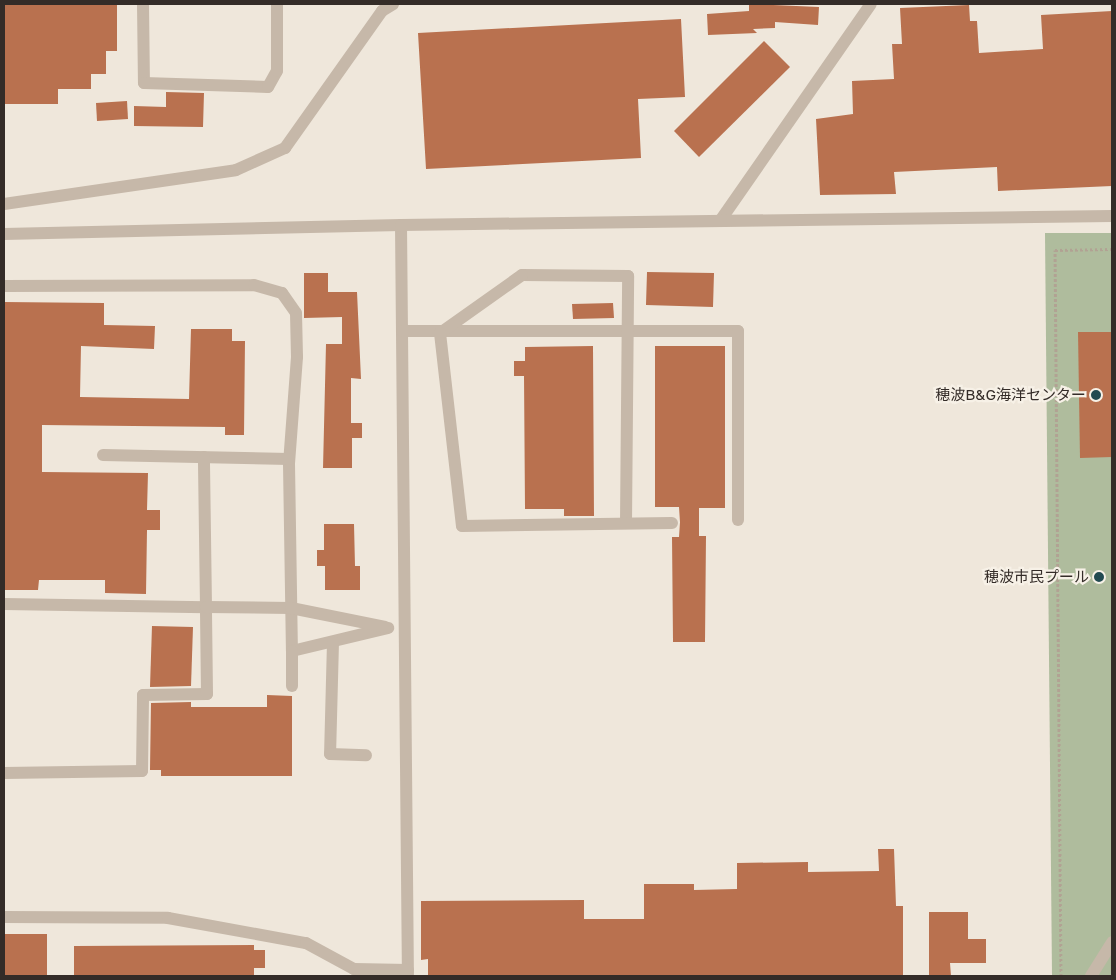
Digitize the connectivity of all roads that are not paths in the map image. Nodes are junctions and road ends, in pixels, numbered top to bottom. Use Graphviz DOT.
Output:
graph roads {
  1 [pos="143,4"];
  2 [pos="277,4"];
  3 [pos="393,4"];
  4 [pos="871,4"];
  5 [pos="4,204"];
  6 [pos="1112,216"];
  7 [pos="720,221"];
  8 [pos="401,225"];
  9 [pos="4,234"];
  10 [pos="4,286"];
  11 [pos="402,331"];
  12 [pos="627,331"];
  13 [pos="440,333"];
  14 [pos="103,455"];
  15 [pos="204,457"];
  16 [pos="289,459"];
  17 [pos="738,520"];
  18 [pos="672,523"];
  19 [pos="626,524"];
  20 [pos="4,604"];
  21 [pos="206,607"];
  22 [pos="291,608"];
  23 [pos="388,628"];
  24 [pos="405,628"];
  25 [pos="333,642"];
  26 [pos="292,651"];
  27 [pos="292,686"];
  28 [pos="366,755"];
  29 [pos="4,773"];
  30 [pos="4,918"];
  31 [pos="1112,942"];
  32 [pos="408,973"];
  33 [pos="1090,976"];
  1 -- 2 [label="street"];
  3 -- 5 [label="street"];
  4 -- 7 [label="street"];
  6 -- 7 [label="street"];
  7 -- 8 [label="street"];
  8 -- 9 [label="street"];
  8 -- 11 [label="street"];
  10 -- 16 [label="street"];
  11 -- 13 [label="street"];
  11 -- 24 [label="street"];
  12 -- 13 [label="street"];
  12 -- 13 [label="street"];
  12 -- 17 [label="street"];
  12 -- 19 [label="street"];
  13 -- 19 [label="street"];
  14 -- 15 [label="street"];
  15 -- 16 [label="street"];
  15 -- 21 [label="street"];
  16 -- 22 [label="street"];
  18 -- 19 [label="street"];
  20 -- 21 [label="street"];
  21 -- 22 [label="street"];
  21 -- 29 [label="street"];
  22 -- 23 [label="street"];
  22 -- 26 [label="street"];
  23 -- 24 [label="street"];
  23 -- 25 [label="street"];
  24 -- 32 [label="street"];
  25 -- 26 [label="street"];
  25 -- 28 [label="street"];
  26 -- 27 [label="street"];
  30 -- 32 [label="street"];
  31 -- 33 [label="street"];
}
